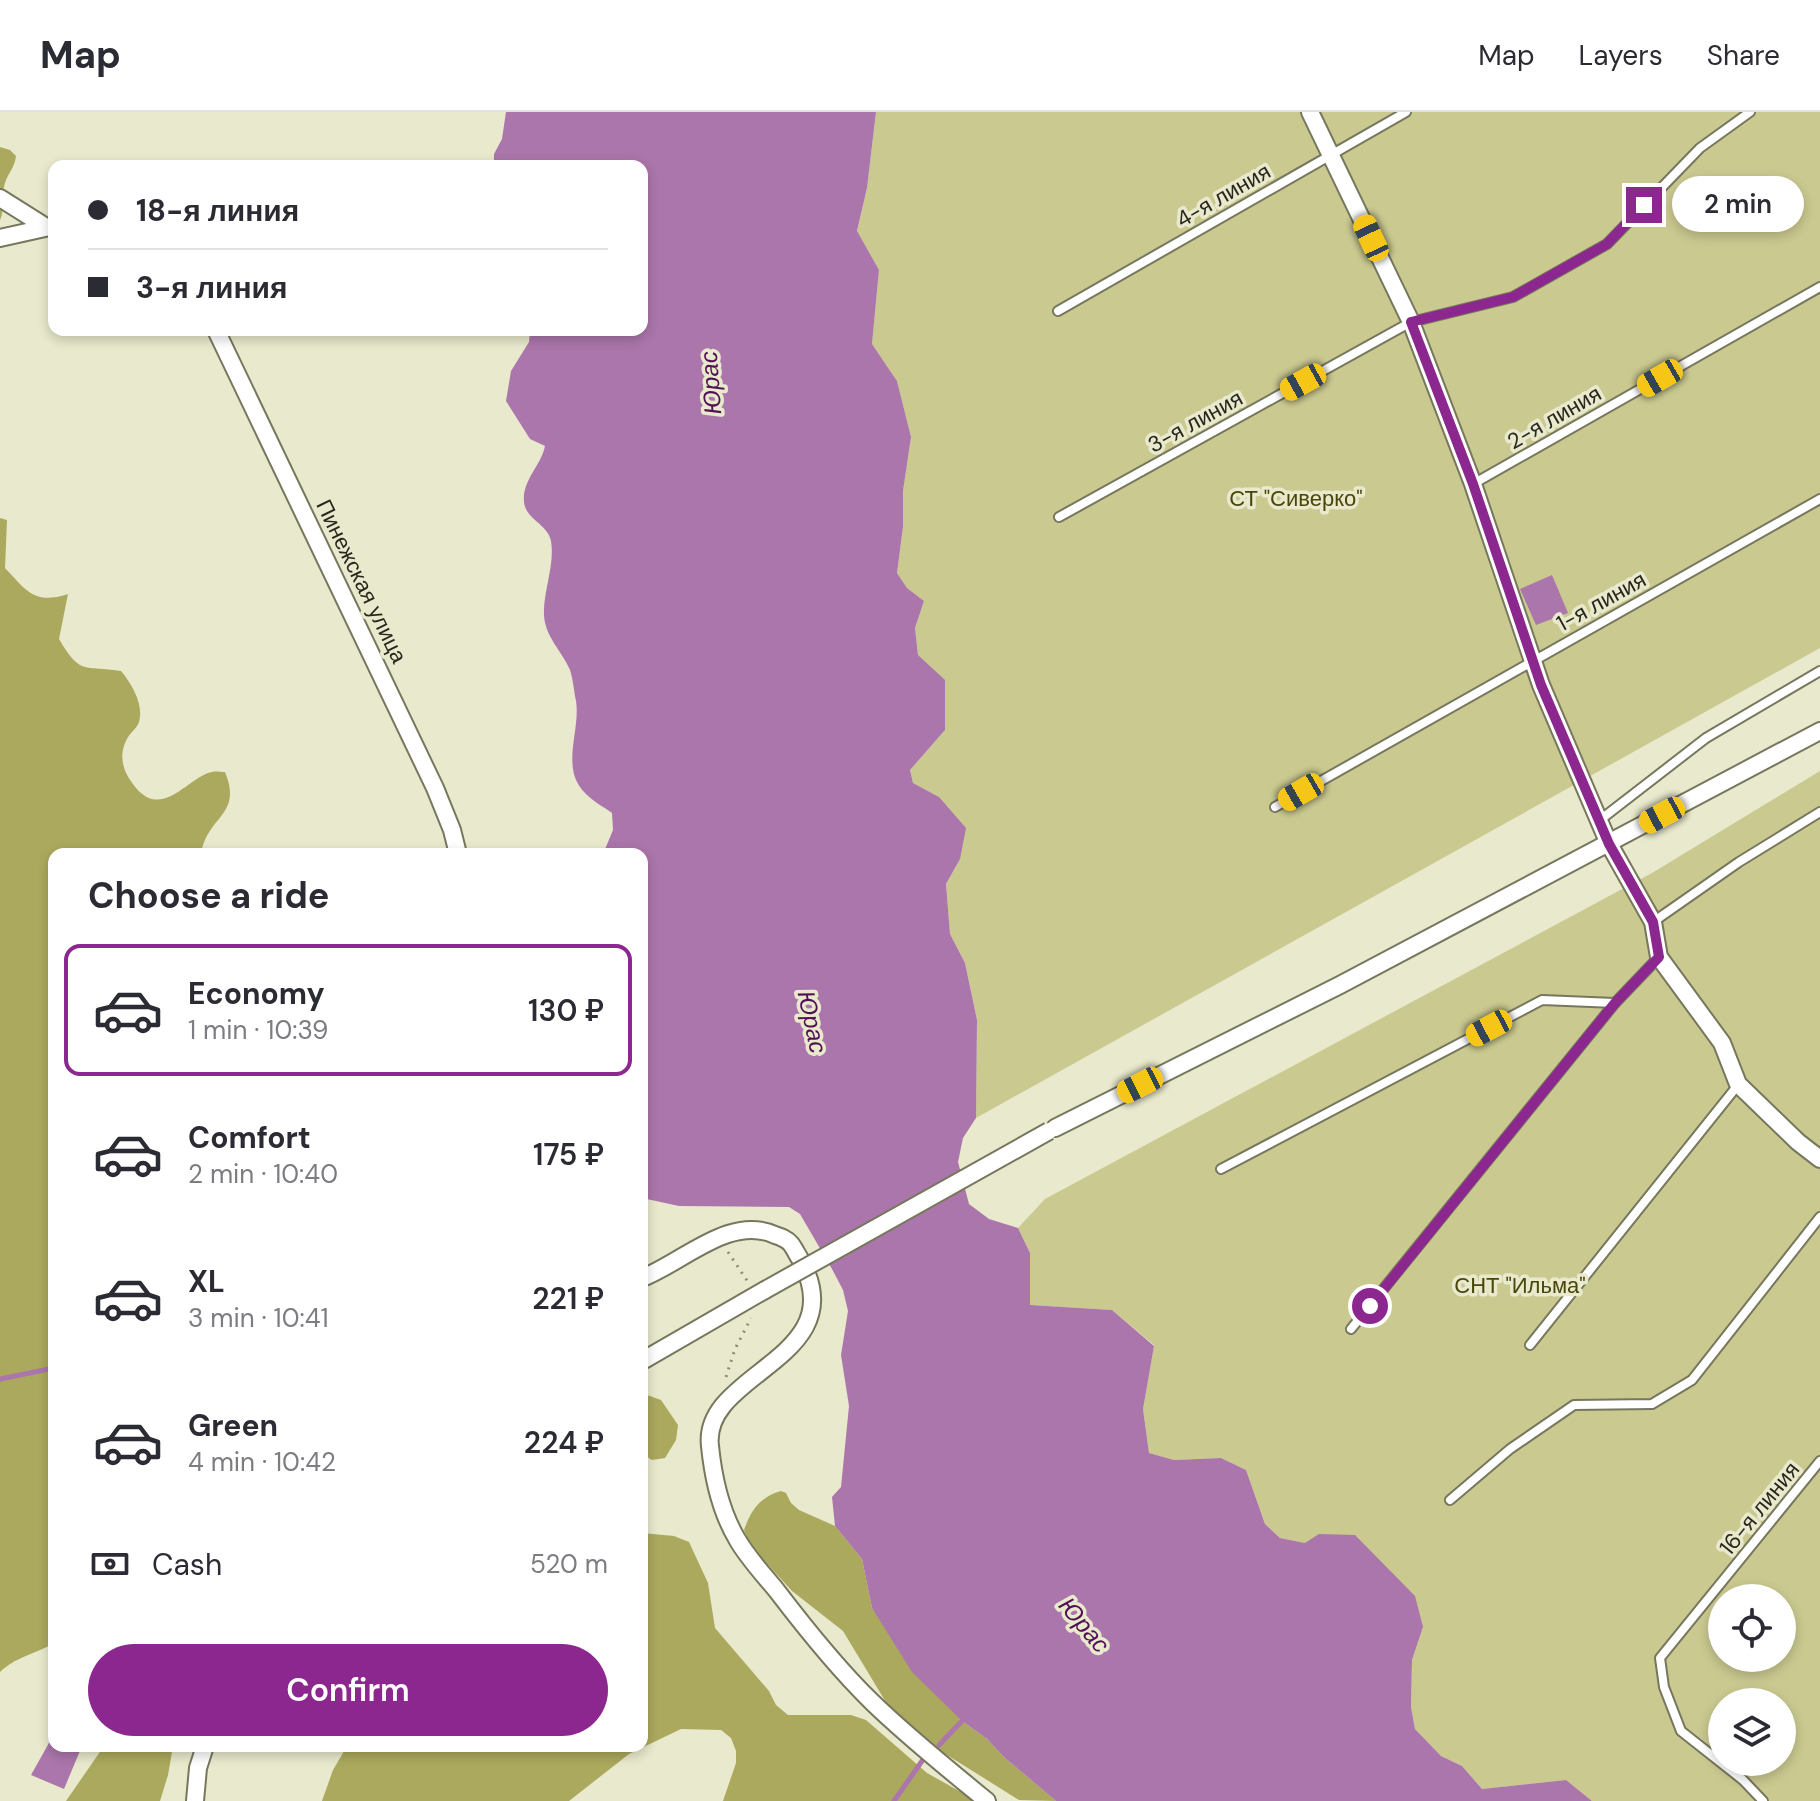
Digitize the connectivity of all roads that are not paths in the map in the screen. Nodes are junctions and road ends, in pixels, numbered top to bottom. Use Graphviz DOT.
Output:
graph roads {
  1 [pos="1310,112"];
  2 [pos="1406,112"];
  3 [pos="1750,112"];
  4 [pos="1332,154"];
  5 [pos="0,198"];
  6 [pos="48,225"];
  7 [pos="48,226"];
  8 [pos="0,238"];
  9 [pos="1820,287"];
  10 [pos="1058,311"];
  11 [pos="1411,322"];
  12 [pos="219,336"];
  13 [pos="1473,484"];
  14 [pos="1820,499"];
  15 [pos="1059,517"];
  16 [pos="1533,660"];
  17 [pos="1820,671"];
  18 [pos="1820,731"];
  19 [pos="1275,807"];
  20 [pos="1820,812"];
  21 [pos="1599,821"];
  22 [pos="1609,844"];
  23 [pos="456,848"];
  24 [pos="1653,922"];
  25 [pos="1659,957"];
  26 [pos="1615,1003"];
  27 [pos="1738,1084"];
  28 [pos="1820,1159"];
  29 [pos="1221,1169"];
  30 [pos="1820,1217"];
  31 [pos="648,1276"];
  32 [pos="1351,1329"];
  33 [pos="1530,1345"];
  34 [pos="648,1357"];
  35 [pos="1820,1461"];
  36 [pos="1450,1500"];
  37 [pos="203,1752"];
  38 [pos="195,1801"];
  39 [pos="987,1801"];
  40 [pos="1763,1801"];
  1 -- 4 [label="street"];
  2 -- 4 [label="lane, 4-я линия"];
  3 -- 11 [label="lane, 3-я линия"];
  4 -- 10 [label="lane, 4-я линия"];
  4 -- 11 [label="street"];
  5 -- 6 [label="street"];
  7 -- 8 [label="street"];
  9 -- 13 [label="lane, 2-я линия"];
  11 -- 13 [label="street"];
  11 -- 15 [label="lane, 3-я линия"];
  12 -- 23 [label="street, Пинежская улица"];
  13 -- 16 [label="street"];
  14 -- 16 [label="lane, 1-я линия"];
  16 -- 19 [label="lane, 1-я линия"];
  16 -- 21 [label="street"];
  17 -- 21 [label="lane"];
  18 -- 22 [label="street"];
  20 -- 24 [label="lane"];
  21 -- 22 [label="street"];
  22 -- 24 [label="street"];
  22 -- 34 [label="street, bridge"];
  24 -- 25 [label="street"];
  25 -- 26 [label="lane"];
  25 -- 27 [label="street"];
  26 -- 29 [label="lane"];
  26 -- 32 [label="lane"];
  27 -- 28 [label="street"];
  27 -- 33 [label="lane"];
  30 -- 36 [label="lane"];
  31 -- 39 [label="street"];
  35 -- 40 [label="lane, 16-я линия"];
  37 -- 38 [label="street"];
}
